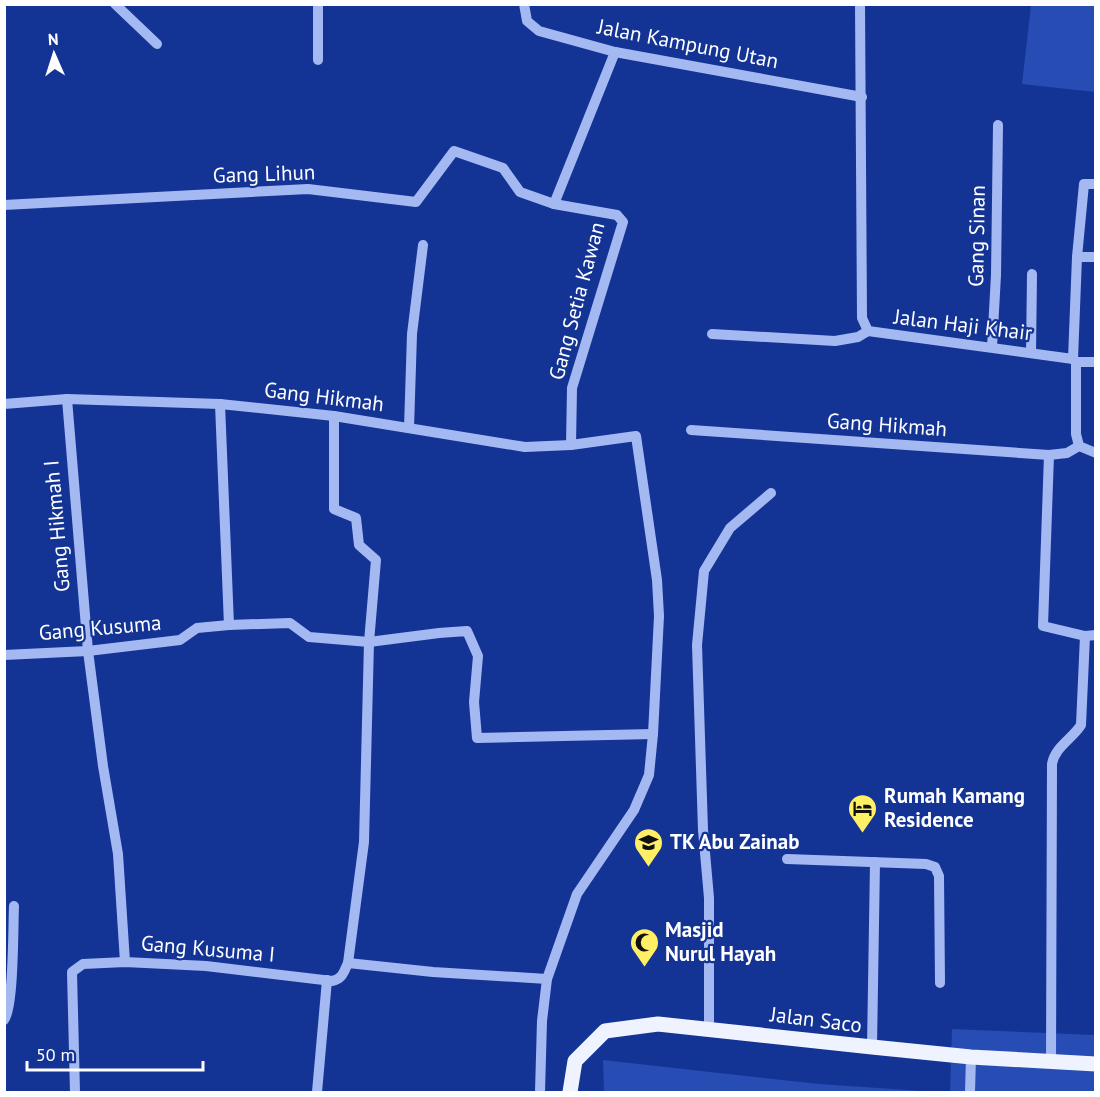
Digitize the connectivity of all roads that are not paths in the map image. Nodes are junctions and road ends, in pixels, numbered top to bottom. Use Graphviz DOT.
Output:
graph roads {
  1 [pos="116,4"];
  2 [pos="318,4"];
  3 [pos="524,4"];
  4 [pos="860,4"];
  5 [pos="157,44"];
  6 [pos="615,52"];
  7 [pos="318,60"];
  8 [pos="862,97"];
  9 [pos="998,125"];
  10 [pos="1095,184"];
  11 [pos="554,204"];
  12 [pos="4,205"];
  13 [pos="423,245"];
  14 [pos="1077,257"];
  15 [pos="1095,257"];
  16 [pos="1032,273"];
  17 [pos="868,331"];
  18 [pos="712,334"];
  19 [pos="992,347"];
  20 [pos="1031,353"];
  21 [pos="1074,361"];
  22 [pos="1095,362"];
  23 [pos="67,399"];
  24 [pos="4,404"];
  25 [pos="220,404"];
  26 [pos="333,416"];
  27 [pos="409,428"];
  28 [pos="691,430"];
  29 [pos="571,445"];
  30 [pos="1079,446"];
  31 [pos="1095,453"];
  32 [pos="1049,455"];
  33 [pos="771,493"];
  34 [pos="229,625"];
  35 [pos="1090,636"];
  36 [pos="369,642"];
  37 [pos="88,651"];
  38 [pos="4,655"];
  39 [pos="654,734"];
  40 [pos="787,859"];
  41 [pos="875,862"];
  42 [pos="14,906"];
  43 [pos="125,962"];
  44 [pos="348,963"];
  45 [pos="547,979"];
  46 [pos="327,980"];
  47 [pos="940,983"];
  48 [pos="4,1020"];
  49 [pos="708,1029"];
  50 [pos="872,1047"];
  51 [pos="971,1057"];
  52 [pos="1051,1062"];
  53 [pos="1095,1064"];
  54 [pos="75,1092"];
  55 [pos="317,1092"];
  56 [pos="540,1092"];
  57 [pos="570,1092"];
  58 [pos="970,1092"];
  1 -- 5 [label="street"];
  2 -- 7 [label="street"];
  3 -- 6 [label="street, Jalan Kampung Utan"];
  4 -- 8 [label="street, Jalan Haji Khair"];
  6 -- 8 [label="street, Jalan Kampung Utan"];
  6 -- 11 [label="street"];
  8 -- 17 [label="street, Jalan Haji Khair"];
  9 -- 19 [label="street, Gang Sinan"];
  10 -- 14 [label="street"];
  11 -- 12 [label="street, Gang Lihun"];
  11 -- 29 [label="street, Gang Setia Kawan"];
  13 -- 27 [label="street"];
  14 -- 15 [label="street"];
  14 -- 21 [label="street"];
  16 -- 20 [label="street"];
  17 -- 18 [label="street"];
  17 -- 19 [label="street, Jalan Haji Khair"];
  19 -- 20 [label="street, Jalan Haji Khair"];
  20 -- 21 [label="street, Jalan Haji Khair"];
  21 -- 22 [label="street, Jalan Haji Khair"];
  21 -- 30 [label="street"];
  23 -- 24 [label="street, Gang Hikmah"];
  23 -- 25 [label="street, Gang Hikmah"];
  23 -- 37 [label="street, Gang Hikmah I"];
  25 -- 26 [label="street, Gang Hikmah"];
  25 -- 34 [label="street"];
  26 -- 27 [label="street, Gang Hikmah"];
  26 -- 36 [label="street"];
  27 -- 29 [label="street, Gang Hikmah"];
  28 -- 32 [label="street, Gang Hikmah"];
  29 -- 39 [label="street, Gang Hikmah"];
  30 -- 31 [label="street"];
  30 -- 32 [label="street, Gang Hikmah"];
  32 -- 35 [label="street"];
  33 -- 49 [label="street"];
  34 -- 36 [label="street, Gang Kusuma"];
  34 -- 37 [label="street, Gang Kusuma"];
  35 -- 52 [label="street"];
  36 -- 39 [label="street, Gang Kusuma"];
  36 -- 44 [label="street"];
  37 -- 38 [label="street, Gang Kusuma"];
  37 -- 43 [label="street, Gang Hikmah I"];
  39 -- 45 [label="street"];
  40 -- 41 [label="street"];
  41 -- 47 [label="street"];
  41 -- 50 [label="street"];
  42 -- 48 [label="street"];
  43 -- 46 [label="street, Gang Kusuma I"];
  43 -- 54 [label="street, Gang Kusuma I"];
  44 -- 45 [label="street"];
  44 -- 46 [label="street, Gang Kusuma I"];
  45 -- 56 [label="street"];
  46 -- 55 [label="street"];
  49 -- 50 [label="main road, Jalan Saco"];
  49 -- 57 [label="main road, Jalan Saco"];
  50 -- 51 [label="main road, Jalan Saco"];
  51 -- 52 [label="main road, Jalan Saco"];
  51 -- 58 [label="street"];
  52 -- 53 [label="main road, Jalan Saco"];
}
